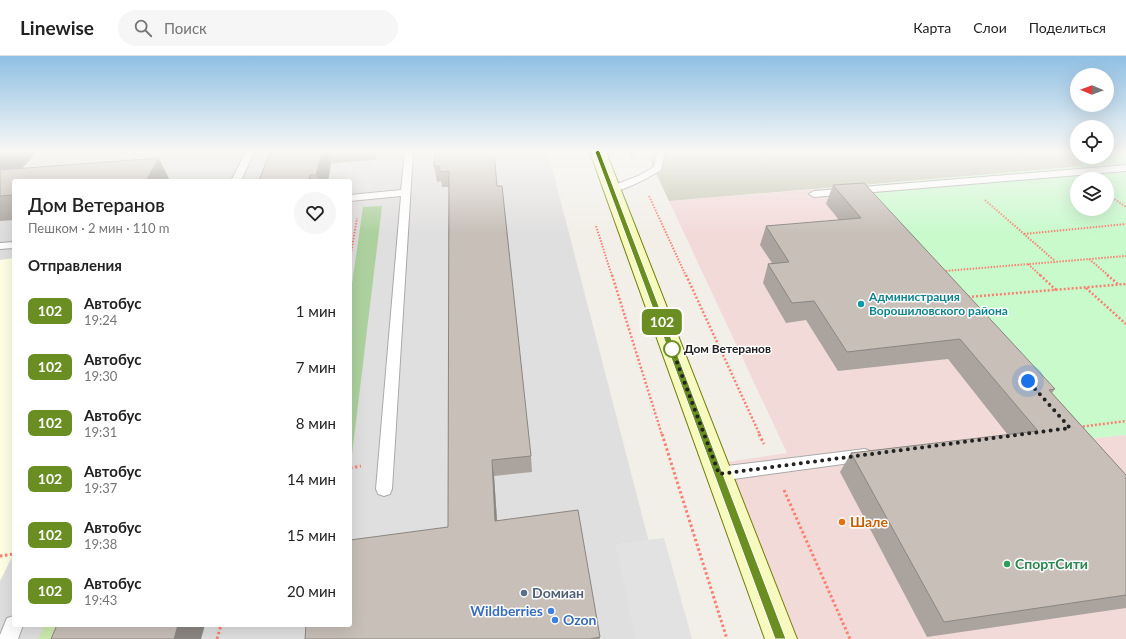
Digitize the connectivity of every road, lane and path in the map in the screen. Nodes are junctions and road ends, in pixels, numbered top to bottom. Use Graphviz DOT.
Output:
graph roads {
  1 [pos="407,179"];
  2 [pos="608,179"];
  3 [pos="638,179"];
  4 [pos="642,179"];
  5 [pos="986,179"];
  6 [pos="964,181"];
  7 [pos="612,189"];
  8 [pos="406,193"];
  9 [pos="814,194"];
  10 [pos="352,198"];
  11 [pos="1114,199"];
  12 [pos="1126,208"];
  13 [pos="357,218"];
  14 [pos="595,222"];
  15 [pos="1126,224"];
  16 [pos="1023,234"];
  17 [pos="12,245"];
  18 [pos="0,246"];
  19 [pos="352,248"];
  20 [pos="1126,256"];
  21 [pos="1088,259"];
  22 [pos="1055,262"];
  23 [pos="1028,264"];
  24 [pos="949,276"];
  25 [pos="1126,284"];
  26 [pos="1119,285"];
  27 [pos="1085,288"];
  28 [pos="1056,290"];
  29 [pos="965,294"];
  30 [pos="1126,324"];
  31 [pos="1126,421"];
  32 [pos="1077,427"];
  33 [pos="876,453"];
  34 [pos="774,466"];
  35 [pos="719,474"];
  36 [pos="384,490"];
  37 [pos="12,554"];
  38 [pos="0,556"];
  39 [pos="13,627"];
  40 [pos="221,627"];
  41 [pos="8,639"];
  42 [pos="218,639"];
  43 [pos="727,639"];
  44 [pos="781,639"];
  45 [pos="850,639"];
  1 -- 8 [label="lane"];
  2 -- 7 [label="street"];
  3 -- 7 [label="lane"];
  4 -- 34 [label="path"];
  5 -- 6 [label="lane"];
  6 -- 9 [label="lane"];
  6 -- 16 [label="path"];
  7 -- 35 [label="street"];
  8 -- 10 [label="lane"];
  8 -- 36 [label="lane"];
  11 -- 12 [label="path"];
  13 -- 19 [label="path"];
  14 -- 43 [label="path"];
  15 -- 16 [label="path"];
  16 -- 22 [label="path"];
  17 -- 18 [label="lane"];
  20 -- 21 [label="path"];
  21 -- 22 [label="path"];
  21 -- 26 [label="path"];
  22 -- 23 [label="path"];
  23 -- 24 [label="path"];
  23 -- 28 [label="path"];
  25 -- 26 [label="path"];
  26 -- 27 [label="path"];
  27 -- 28 [label="path"];
  27 -- 30 [label="path"];
  28 -- 29 [label="path"];
  31 -- 32 [label="path"];
  33 -- 34 [label="lane"];
  34 -- 35 [label="lane"];
  34 -- 45 [label="path"];
  35 -- 44 [label="street"];
  37 -- 38 [label="path"];
  39 -- 41 [label="lane"];
  40 -- 42 [label="path"];
}
